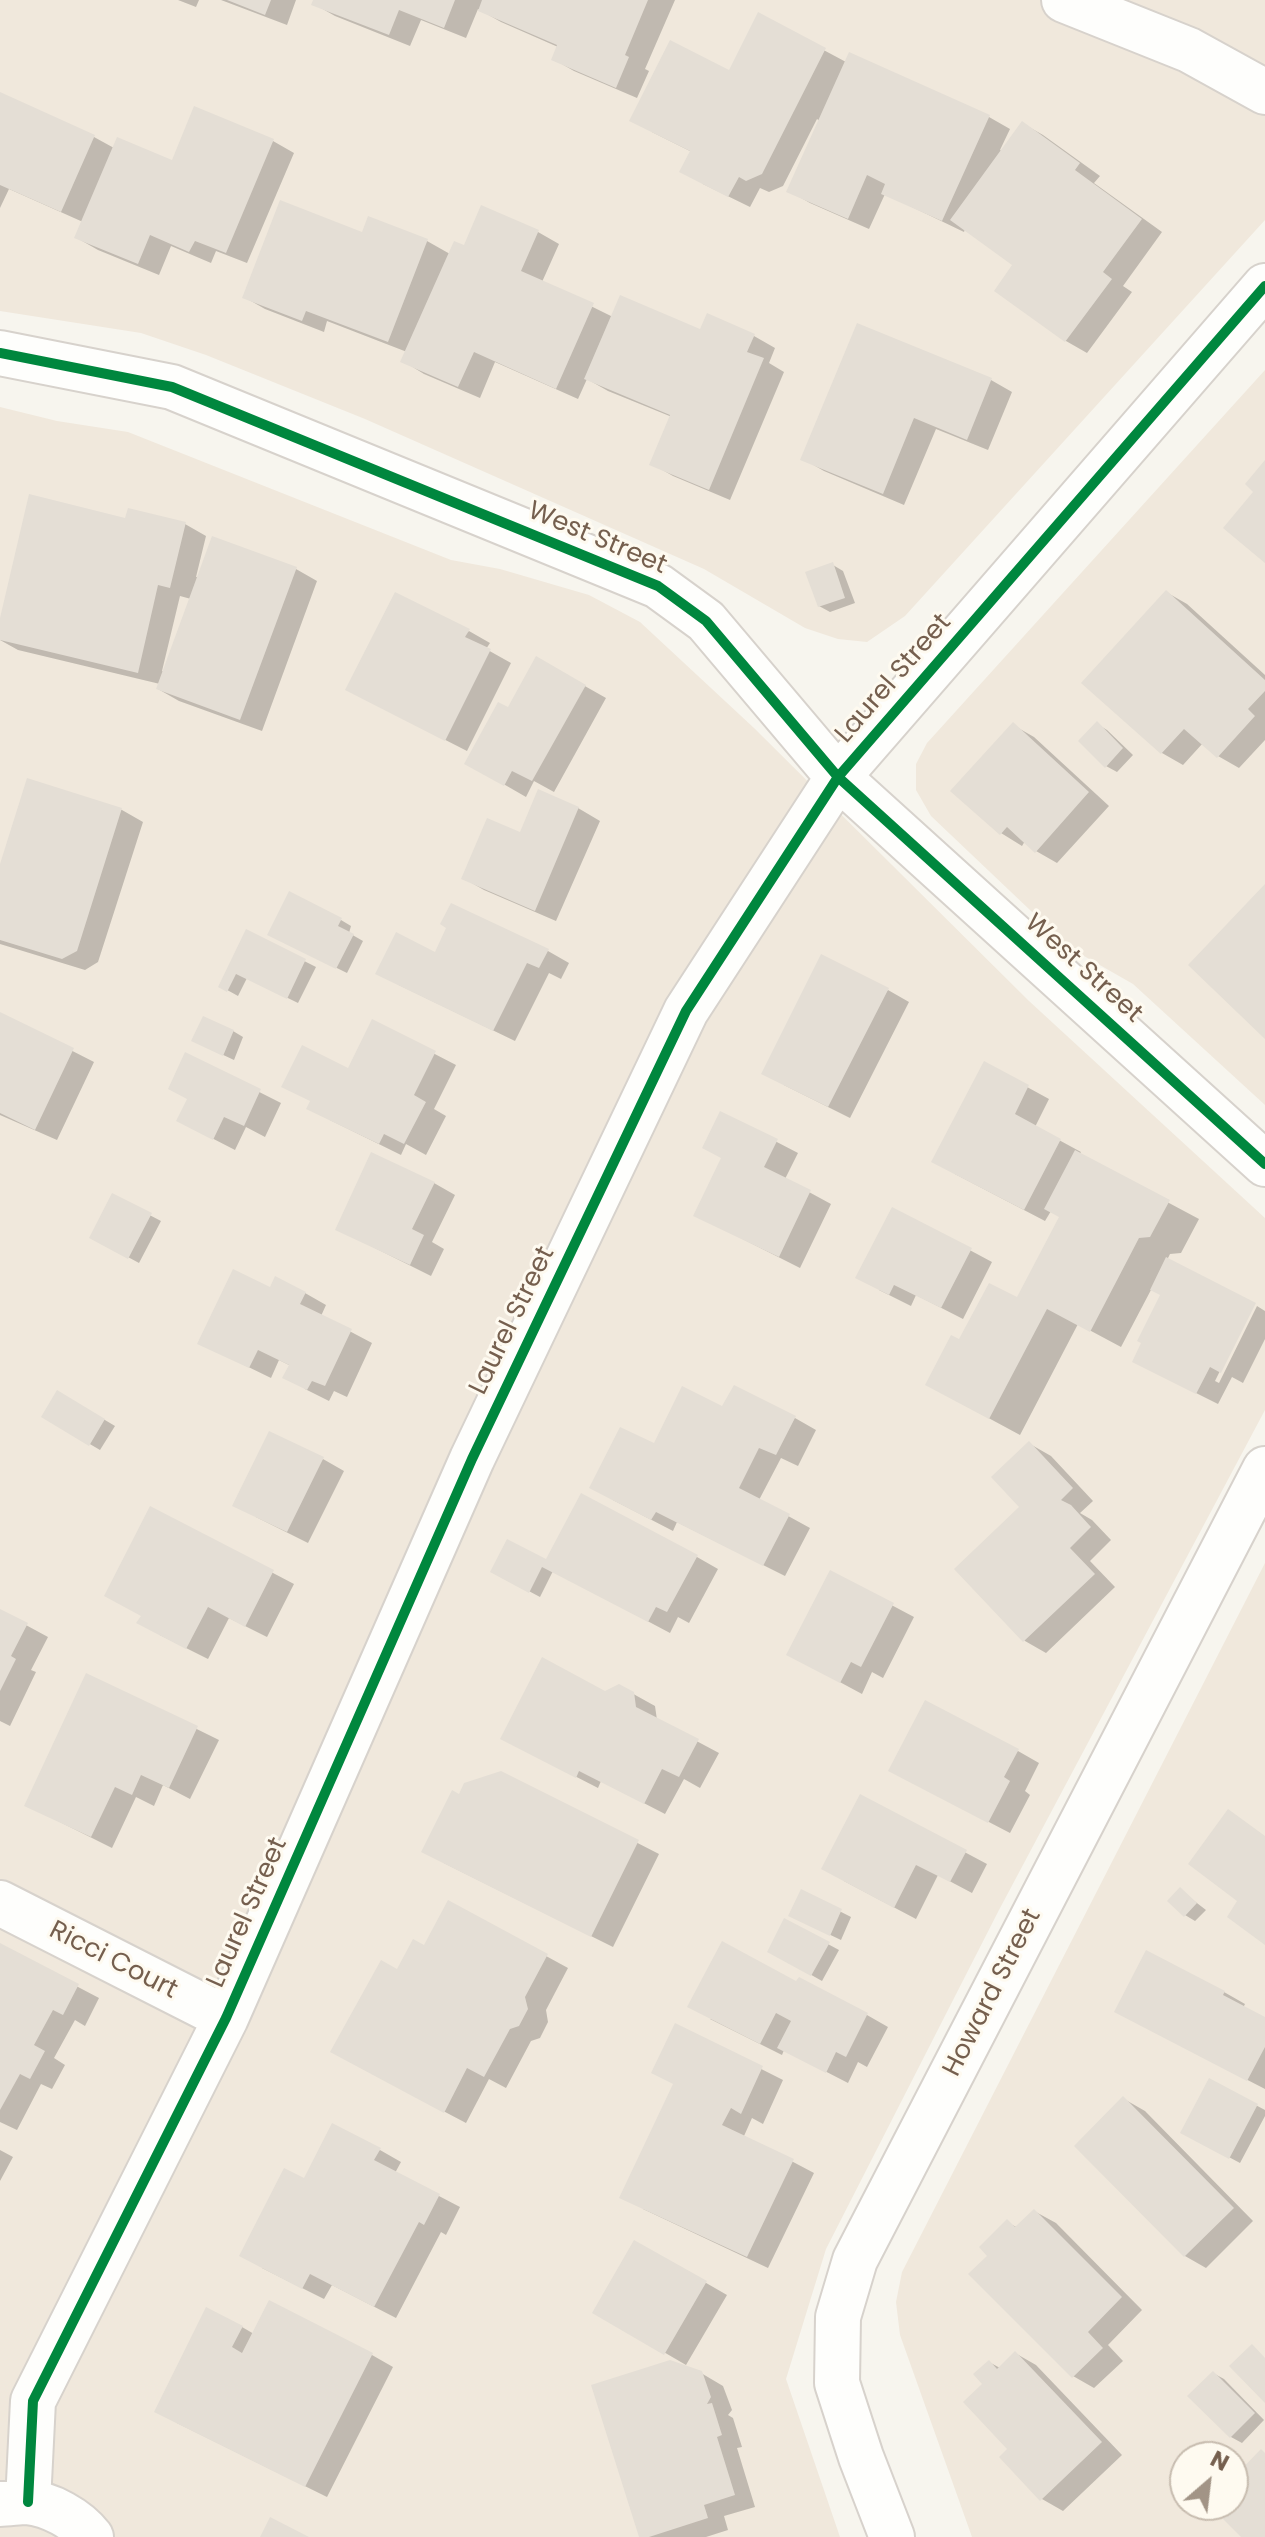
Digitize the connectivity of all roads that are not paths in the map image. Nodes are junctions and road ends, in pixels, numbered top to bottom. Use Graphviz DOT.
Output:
graph roads {
  1 [pos="1064,0"];
  2 [pos="1265,92"];
  3 [pos="1265,286"];
  4 [pos="0,353"];
  5 [pos="838,777"];
  6 [pos="1265,1164"];
  7 [pos="1265,1469"];
  8 [pos="0,1903"];
  9 [pos="226,2018"];
  10 [pos="14,2503"];
  11 [pos="91,2537"];
  12 [pos="892,2537"];
  1 -- 2 [label="street"];
  3 -- 5 [label="street, Laurel Street"];
  4 -- 5 [label="street, West Street"];
  5 -- 6 [label="street, West Street"];
  5 -- 9 [label="street, Laurel Street"];
  7 -- 12 [label="street, Howard Street"];
  8 -- 9 [label="street, Ricci Court"];
  9 -- 10 [label="street, Laurel Street"];
  10 -- 11 [label="street, Laurel Street"];
}
